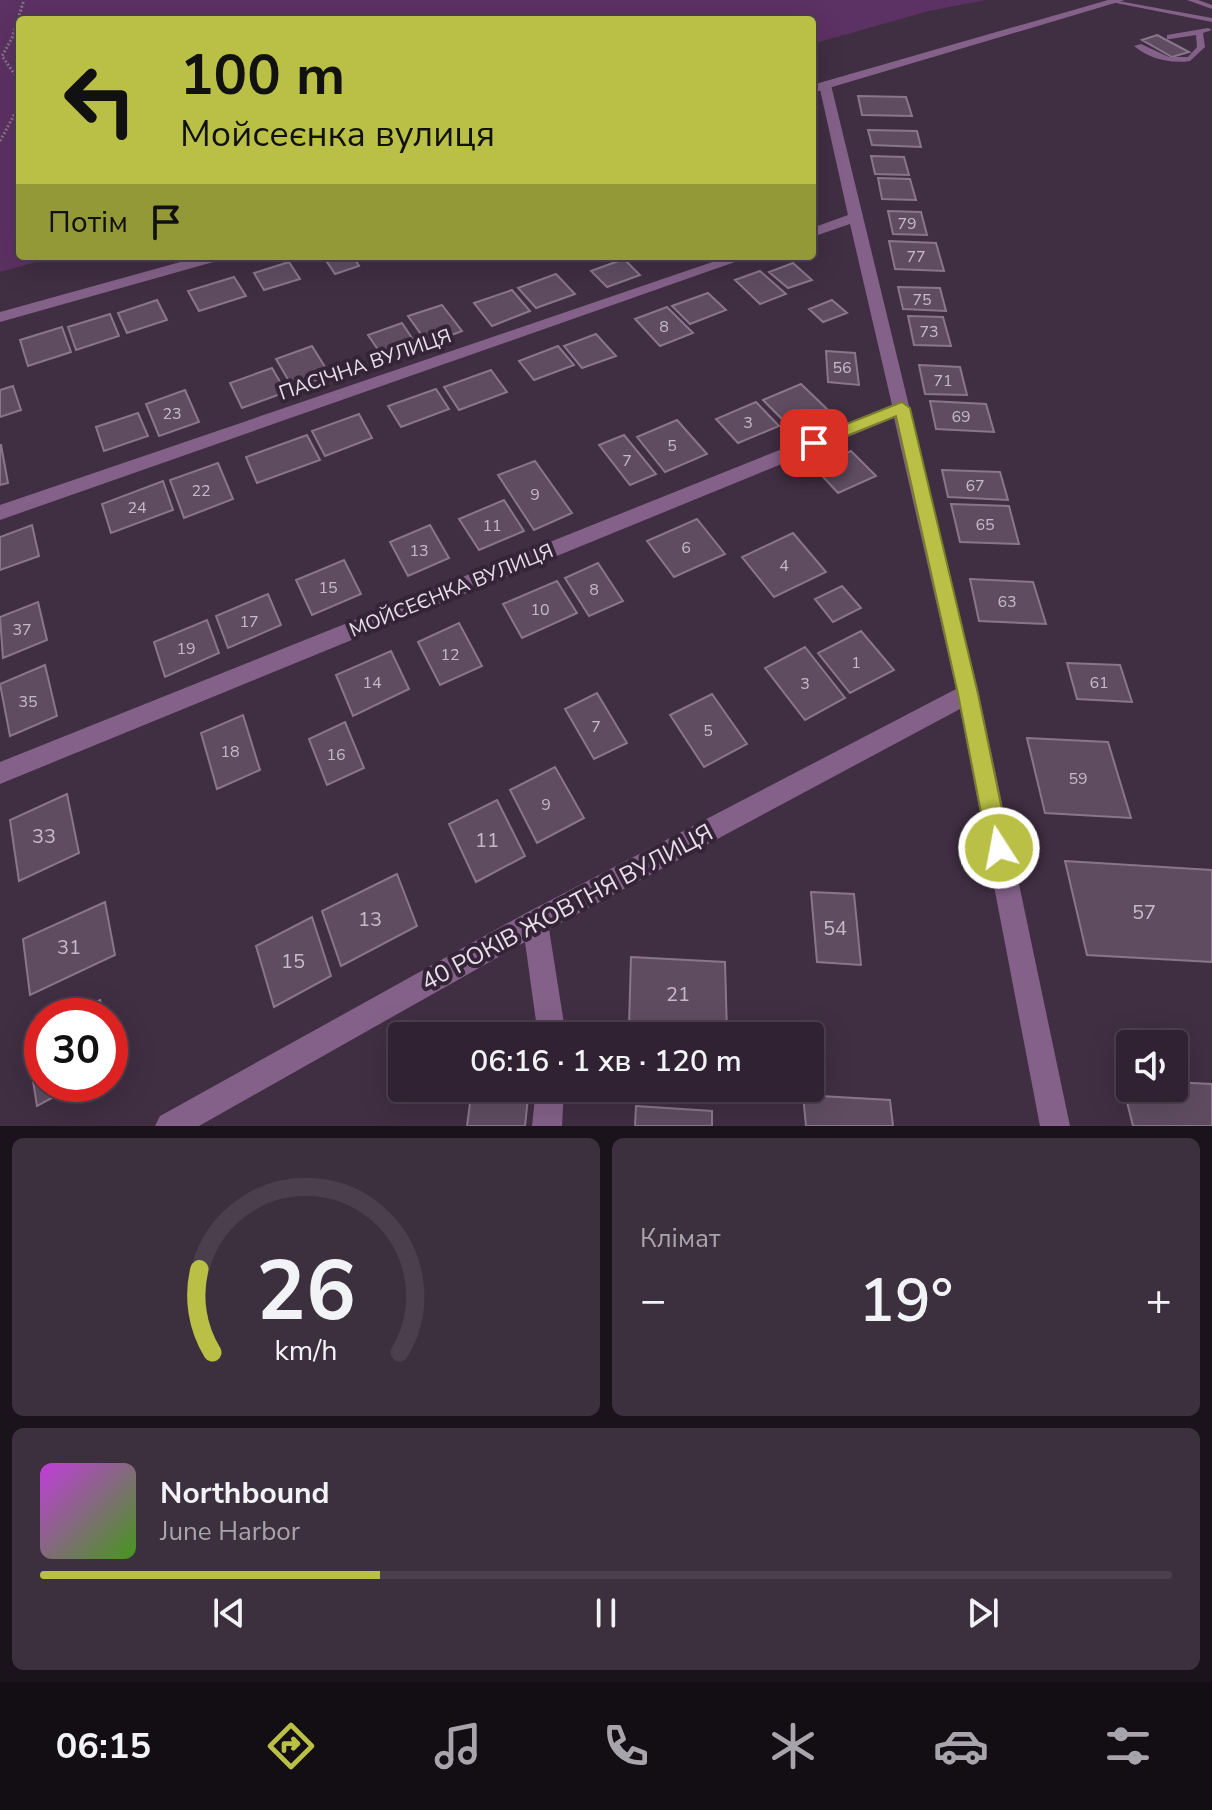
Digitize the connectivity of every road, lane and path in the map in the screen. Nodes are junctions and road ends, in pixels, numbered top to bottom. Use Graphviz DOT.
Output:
graph roads {
  1 [pos="1118,0"];
  2 [pos="1191,0"];
  3 [pos="1212,7"];
  4 [pos="1179,14"];
  5 [pos="1212,20"];
  6 [pos="16,25"];
  7 [pos="1212,29"];
  8 [pos="1199,31"];
  9 [pos="1170,37"];
  10 [pos="1138,46"];
  11 [pos="16,76"];
  12 [pos="818,87"];
  13 [pos="16,111"];
  14 [pos="0,141"];
  15 [pos="856,217"];
  16 [pos="816,232"];
  17 [pos="205,260"];
  18 [pos="733,260"];
  19 [pos="0,317"];
  20 [pos="902,408"];
  21 [pos="0,513"];
  22 [pos="968,694"];
  23 [pos="0,773"];
  24 [pos="535,922"];
  25 [pos="550,1022"];
  26 [pos="549,1102"];
  27 [pos="170,1126"];
  28 [pos="547,1126"];
  29 [pos="1055,1126"];
  1 -- 4 [label="lane"];
  1 -- 12 [label="street"];
  2 -- 3 [label="lane"];
  3 -- 4 [label="lane"];
  4 -- 5 [label="lane"];
  6 -- 11 [label="path"];
  7 -- 8 [label="lane"];
  8 -- 9 [label="lane"];
  8 -- 10 [label="lane"];
  12 -- 15 [label="street"];
  13 -- 14 [label="path"];
  15 -- 16 [label="street"];
  15 -- 20 [label="street"];
  17 -- 19 [label="street"];
  18 -- 21 [label="street, ПАСІЧНА ВУЛИЦЯ"];
  20 -- 22 [label="street"];
  20 -- 23 [label="street, МОЙСЕЄНКА ВУЛИЦЯ"];
  22 -- 24 [label="street, 40 РОКІВ ЖОВТНЯ ВУЛИЦЯ"];
  22 -- 29 [label="street"];
  24 -- 25 [label="street"];
  24 -- 27 [label="street, 40 РОКІВ ЖОВТНЯ ВУЛИЦЯ"];
  26 -- 28 [label="street"];
}
